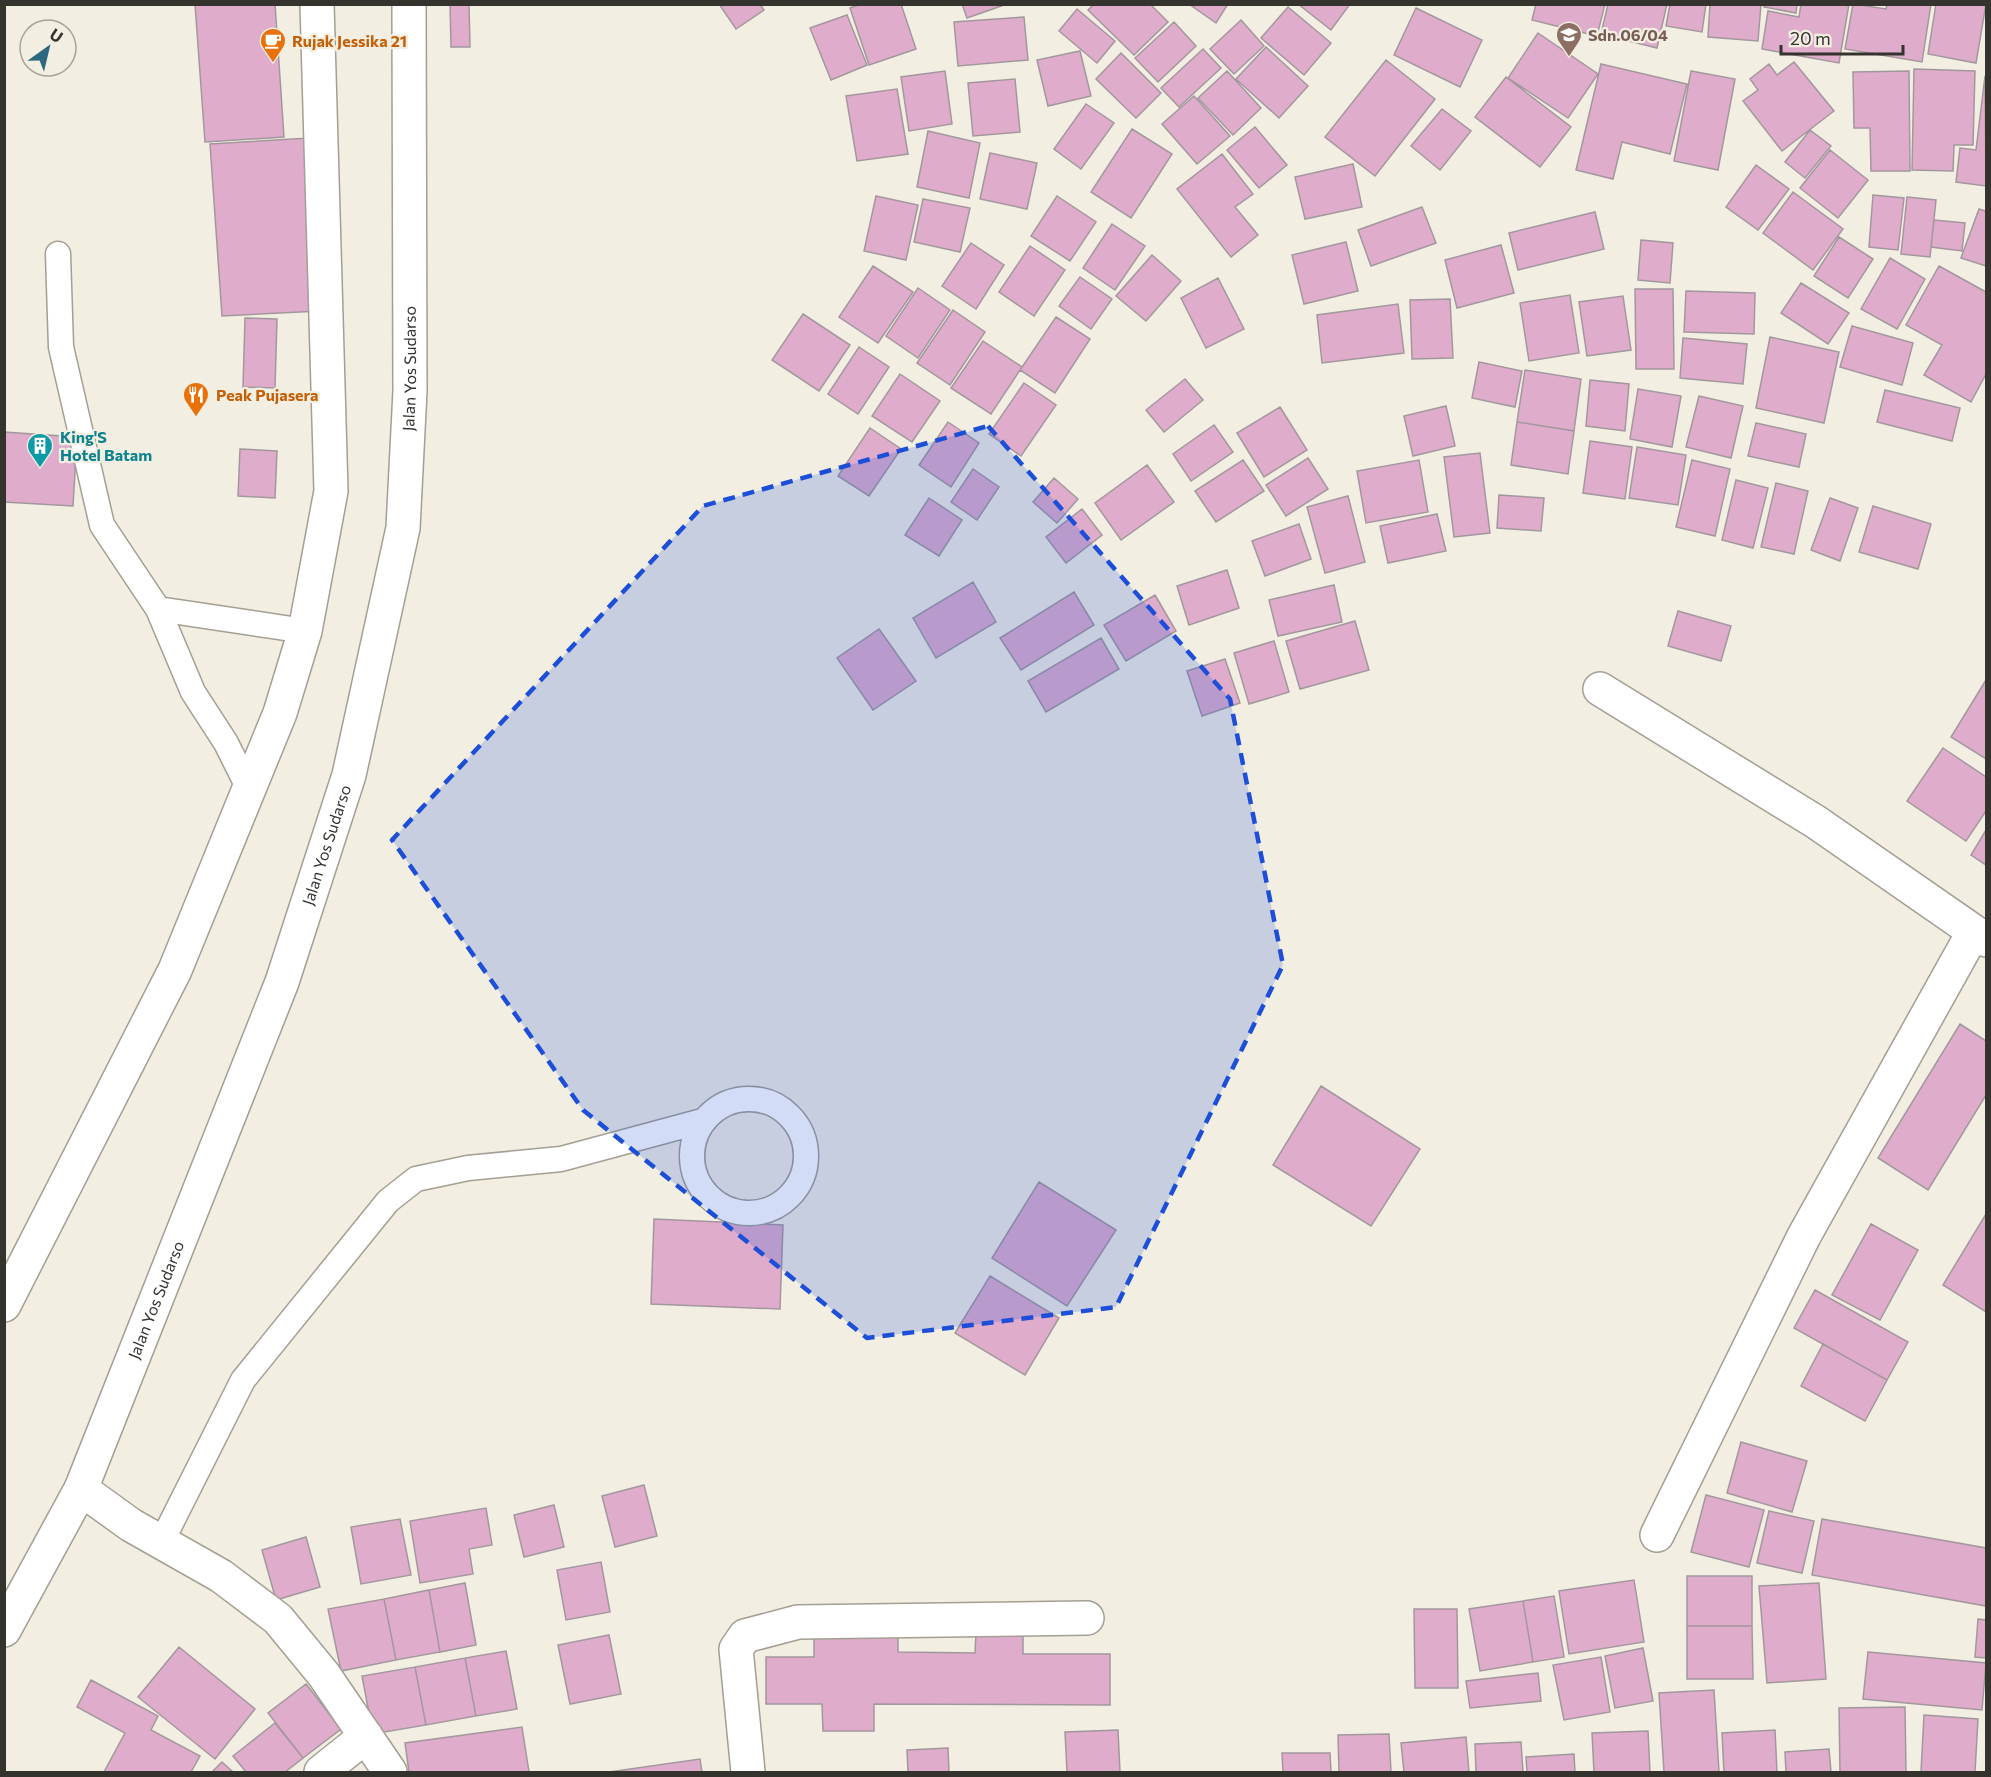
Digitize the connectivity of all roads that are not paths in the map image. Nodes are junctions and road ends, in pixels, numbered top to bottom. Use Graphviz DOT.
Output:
graph roads {
  1 [pos="317,4"];
  2 [pos="409,4"];
  3 [pos="58,254"];
  4 [pos="158,609"];
  5 [pos="305,631"];
  6 [pos="1600,690"];
  7 [pos="249,789"];
  8 [pos="1980,936"];
  9 [pos="702,1121"];
  10 [pos="4,1305"];
  11 [pos="81,1488"];
  12 [pos="1657,1535"];
  13 [pos="161,1543"];
  14 [pos="9,1613"];
  15 [pos="1087,1618"];
  16 [pos="366,1736"];
  17 [pos="321,1773"];
  18 [pos="390,1773"];
  19 [pos="748,1773"];
  1 -- 5 [label="main road"];
  2 -- 11 [label="main road, Jalan Yos Sudarso"];
  3 -- 4 [label="lane"];
  4 -- 5 [label="lane"];
  4 -- 7 [label="lane"];
  5 -- 7 [label="main road"];
  6 -- 8 [label="main road"];
  7 -- 10 [label="main road"];
  8 -- 12 [label="main road"];
  9 -- 9 [label="lane"];
  9 -- 13 [label="lane"];
  11 -- 13 [label="main road"];
  11 -- 14 [label="main road, Jalan Yos Sudarso"];
  13 -- 16 [label="main road"];
  15 -- 19 [label="main road"];
  16 -- 17 [label="main road"];
  16 -- 18 [label="main road"];
}
